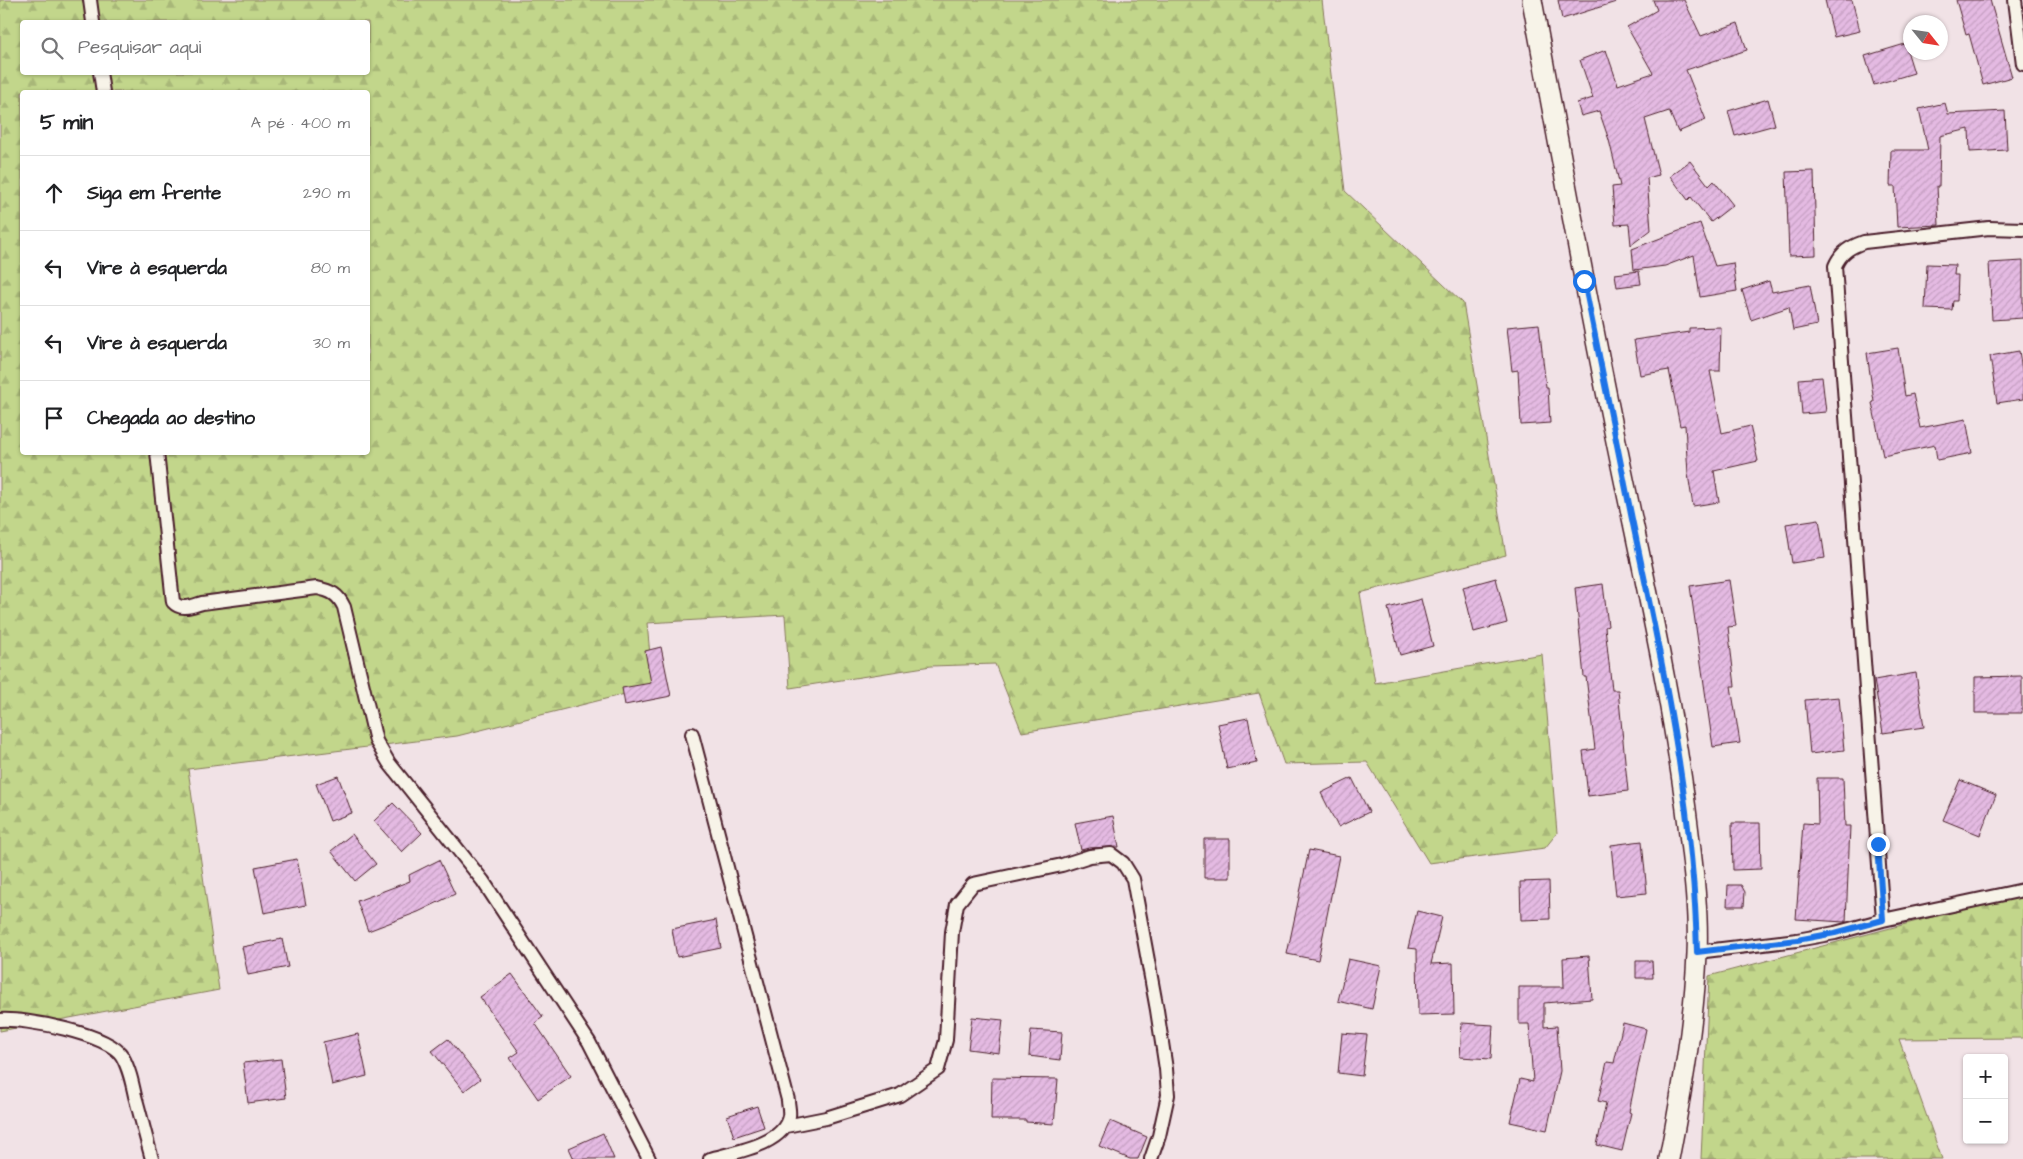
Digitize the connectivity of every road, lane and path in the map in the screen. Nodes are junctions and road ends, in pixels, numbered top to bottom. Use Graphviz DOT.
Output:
graph roads {
  1 [pos="90,0"];
  2 [pos="1532,0"];
  3 [pos="2015,0"];
  4 [pos="93,20"];
  5 [pos="2023,64"];
  6 [pos="100,75"];
  7 [pos="103,90"];
  8 [pos="2023,229"];
  9 [pos="157,455"];
  10 [pos="692,734"];
  11 [pos="2023,890"];
  12 [pos="1883,920"];
  13 [pos="1697,952"];
  14 [pos="0,1020"];
  15 [pos="786,1126"];
  16 [pos="152,1159"];
  17 [pos="649,1159"];
  18 [pos="710,1159"];
  19 [pos="1151,1159"];
  20 [pos="1669,1159"];
  1 -- 4 [label="street"];
  2 -- 13 [label="main road"];
  3 -- 5 [label="street"];
  6 -- 7 [label="street"];
  8 -- 12 [label="street"];
  9 -- 17 [label="street"];
  10 -- 15 [label="street"];
  11 -- 12 [label="street"];
  12 -- 13 [label="street"];
  13 -- 20 [label="main road"];
  14 -- 16 [label="street"];
  15 -- 18 [label="street"];
  15 -- 19 [label="street"];
}
